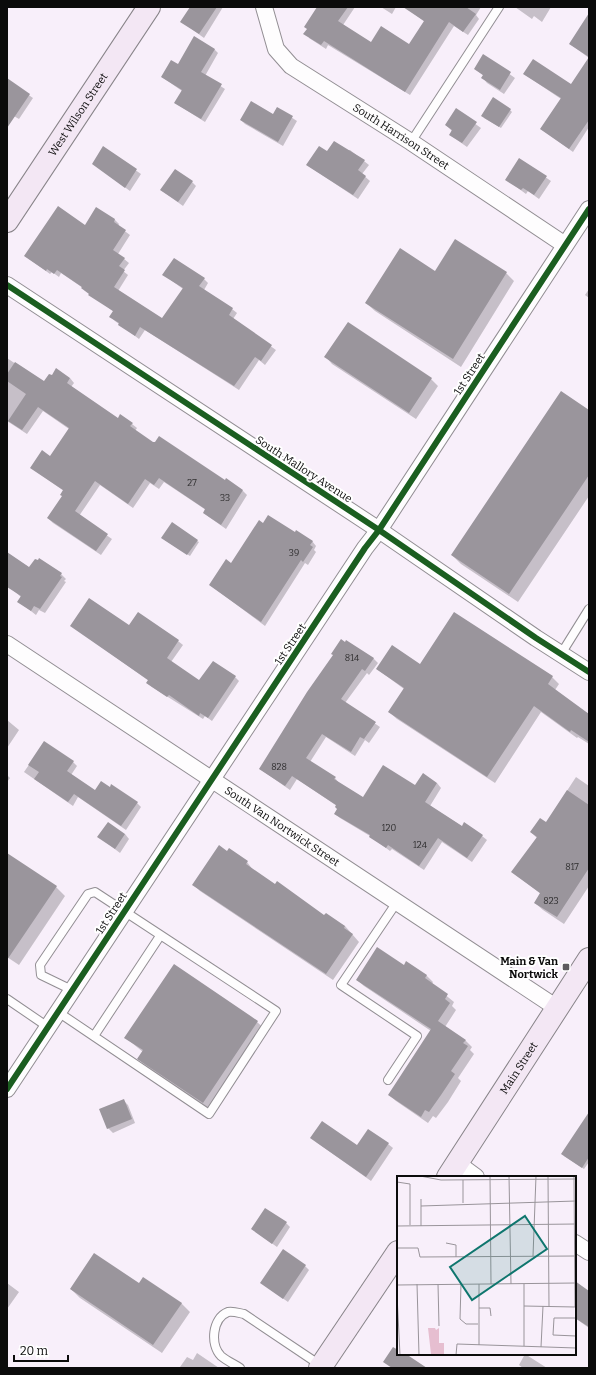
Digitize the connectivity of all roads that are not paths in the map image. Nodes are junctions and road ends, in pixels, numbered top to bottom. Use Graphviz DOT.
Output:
graph roads {
  1 [pos="149,7"];
  2 [pos="264,7"];
  3 [pos="499,7"];
  4 [pos="411,142"];
  5 [pos="589,209"];
  6 [pos="7,221"];
  7 [pos="565,245"];
  8 [pos="7,285"];
  9 [pos="379,530"];
  10 [pos="589,609"];
  11 [pos="7,644"];
  12 [pos="561,654"];
  13 [pos="589,672"];
  14 [pos="212,780"];
  15 [pos="397,902"];
  16 [pos="124,911"];
  17 [pos="160,936"];
  18 [pos="589,959"];
  19 [pos="72,990"];
  20 [pos="7,999"];
  21 [pos="557,1008"];
  22 [pos="58,1012"];
  23 [pos="48,1027"];
  24 [pos="94,1036"];
  25 [pos="388,1080"];
  26 [pos="7,1089"];
  27 [pos="453,1170"];
  28 [pos="473,1176"];
  29 [pos="576,1244"];
  30 [pos="589,1252"];
  31 [pos="397,1253"];
  32 [pos="321,1367"];
  33 [pos="240,1368"];
  1 -- 6 [label="main road, West Wilson Street"];
  2 -- 4 [label="street, South Harrison Street"];
  3 -- 4 [label="lane"];
  4 -- 7 [label="street, South Harrison Street"];
  5 -- 7 [label="street, 1st Street"];
  7 -- 9 [label="street, 1st Street"];
  8 -- 9 [label="street, South Mallory Avenue"];
  9 -- 12 [label="street, South Mallory Avenue"];
  9 -- 14 [label="street, 1st Street"];
  10 -- 12 [label="lane"];
  11 -- 14 [label="street, South Van Nortwick Street"];
  12 -- 13 [label="street, South Mallory Avenue"];
  14 -- 15 [label="street, South Van Nortwick Street"];
  14 -- 16 [label="street, 1st Street"];
  15 -- 21 [label="street, South Van Nortwick Street"];
  15 -- 25 [label="lane"];
  16 -- 17 [label="lane"];
  16 -- 19 [label="street, 1st Street"];
  16 -- 19 [label="lane"];
  17 -- 24 [label="lane"];
  17 -- 24 [label="lane"];
  18 -- 21 [label="main road, Main Street"];
  19 -- 22 [label="street, 1st Street"];
  20 -- 23 [label="lane"];
  21 -- 27 [label="main road, Main Street"];
  22 -- 23 [label="street, 1st Street"];
  22 -- 24 [label="lane"];
  23 -- 26 [label="street, 1st Street"];
  27 -- 28 [label="street"];
  29 -- 30 [label="street"];
  31 -- 32 [label="main road"];
  32 -- 33 [label="lane"];
}
